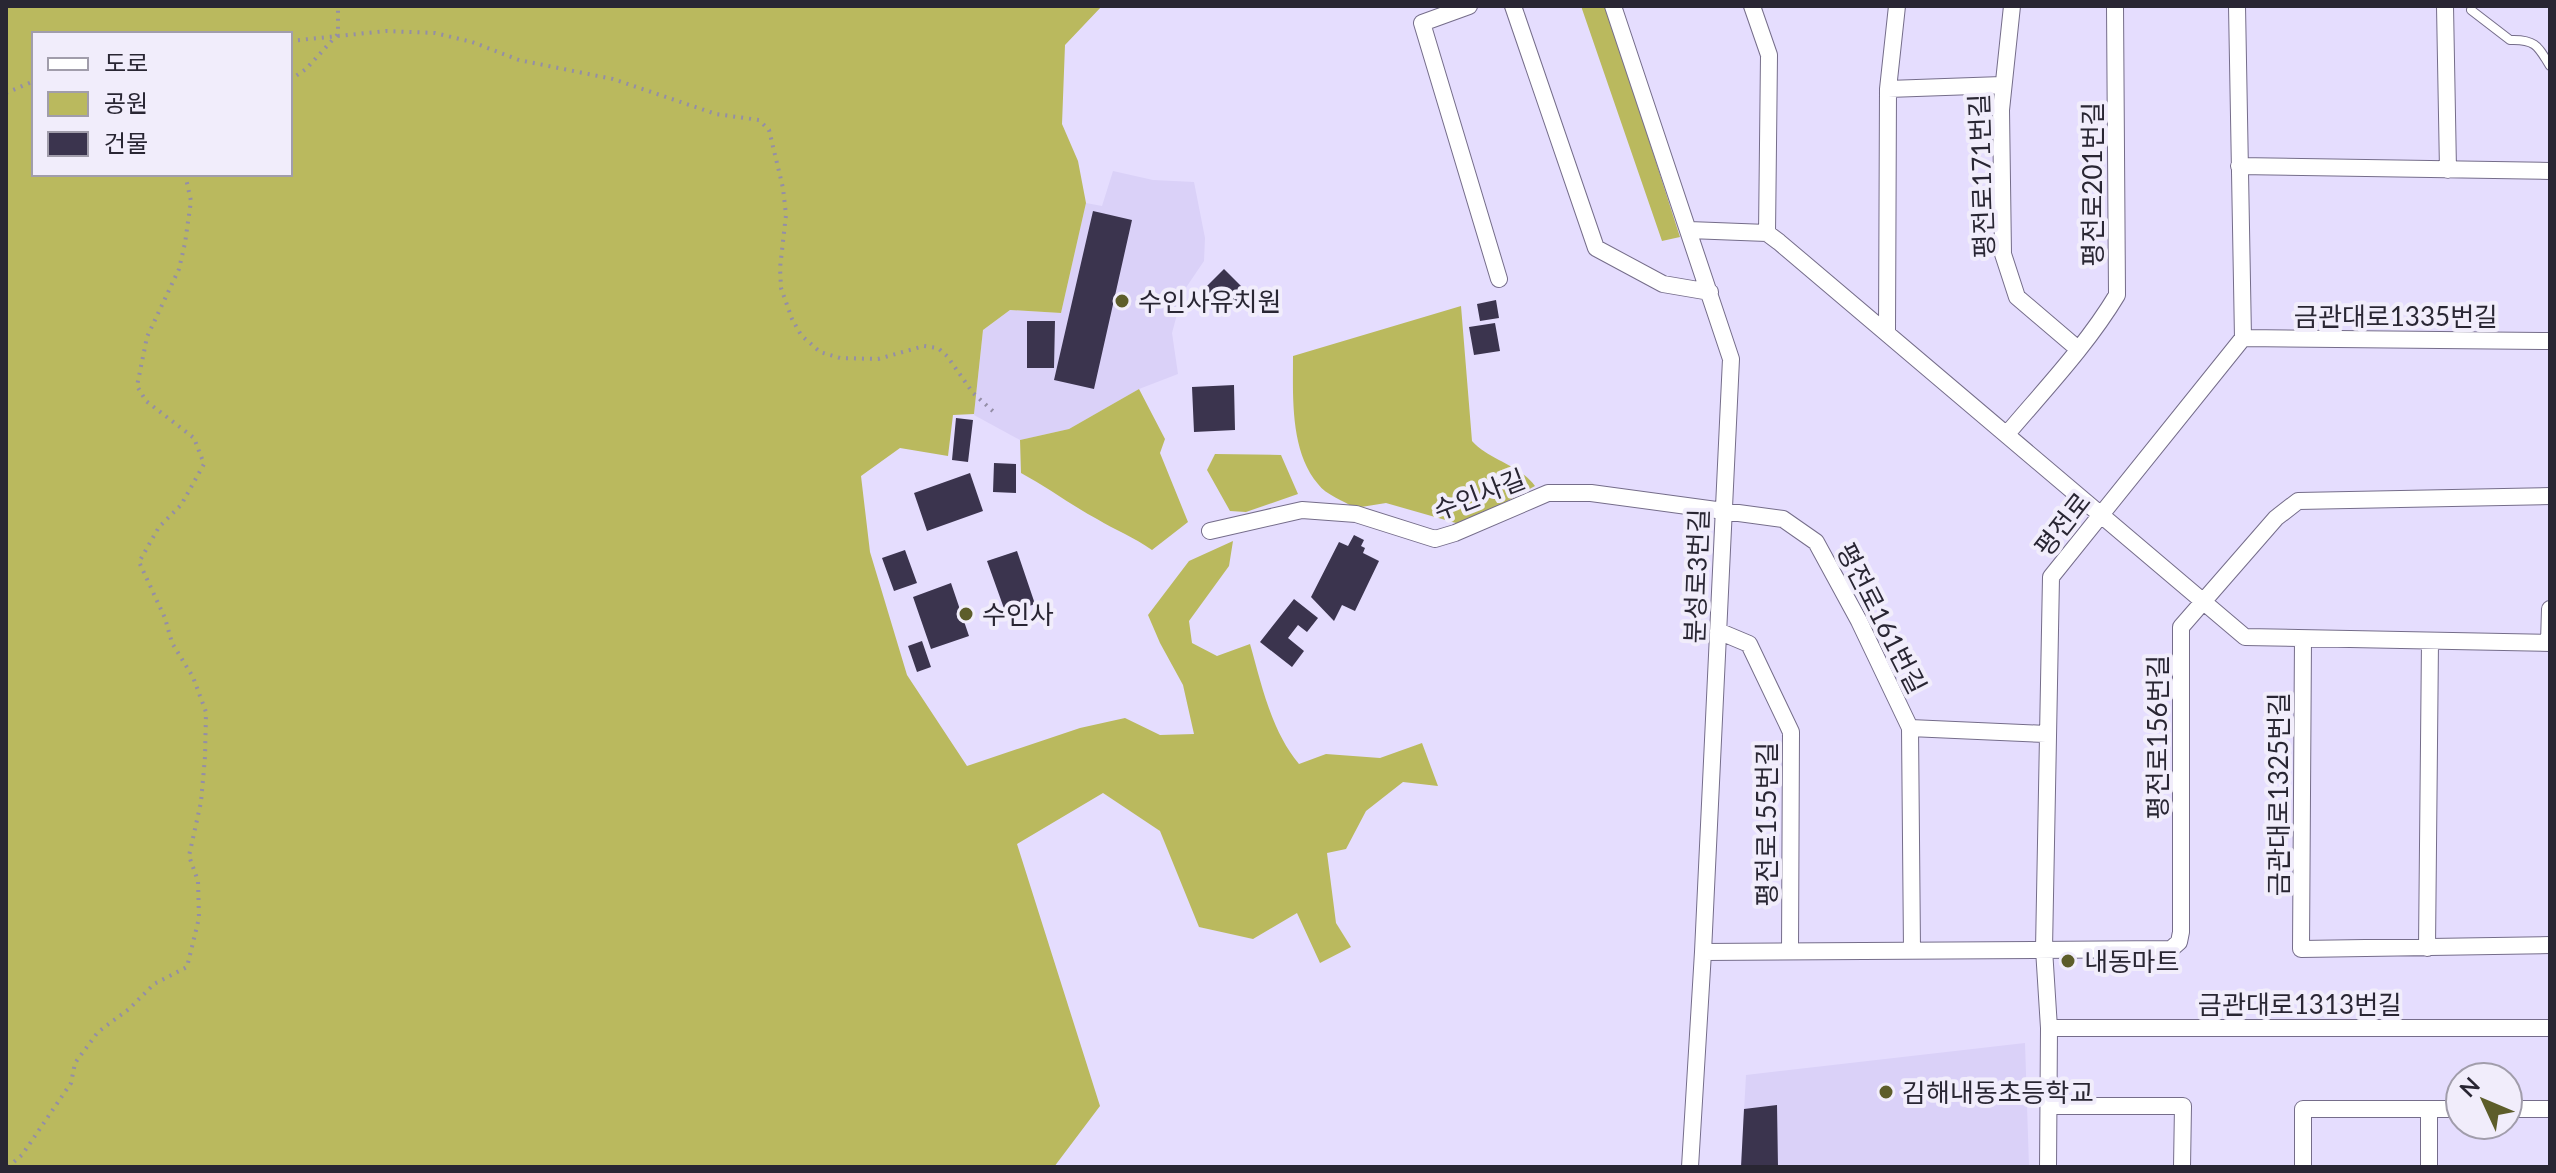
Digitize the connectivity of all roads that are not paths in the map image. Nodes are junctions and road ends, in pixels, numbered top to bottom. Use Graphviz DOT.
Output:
graph roads {
  1 [pos="1469,6"];
  2 [pos="1513,6"];
  3 [pos="1613,6"];
  4 [pos="1752,6"];
  5 [pos="1897,6"];
  6 [pos="2012,6"];
  7 [pos="2115,6"];
  8 [pos="2237,6"];
  9 [pos="2445,6"];
  10 [pos="2472,6"];
  11 [pos="2550,66"];
  12 [pos="2002,85"];
  13 [pos="1888,89"];
  14 [pos="2239,166"];
  15 [pos="2448,170"];
  16 [pos="2550,171"];
  17 [pos="1689,230"];
  18 [pos="1767,233"];
  19 [pos="1499,279"];
  20 [pos="1710,292"];
  21 [pos="1887,332"];
  22 [pos="2243,338"];
  23 [pos="2550,341"];
  24 [pos="2078,349"];
  25 [pos="2007,434"];
  26 [pos="2550,496"];
  27 [pos="1723,511"];
  28 [pos="2099,515"];
  29 [pos="1210,531"];
  30 [pos="2203,602"];
  31 [pos="2550,609"];
  32 [pos="1718,631"];
  33 [pos="2303,639"];
  34 [pos="2430,641"];
  35 [pos="2550,642"];
  36 [pos="1910,728"];
  37 [pos="2046,734"];
  38 [pos="2550,945"];
  39 [pos="2427,948"];
  40 [pos="2044,949"];
  41 [pos="1912,950"];
  42 [pos="1790,951"];
  43 [pos="1703,952"];
  44 [pos="2049,1028"];
  45 [pos="2550,1028"];
  46 [pos="2049,1106"];
  47 [pos="2429,1109"];
  48 [pos="2444,1109"];
  49 [pos="2524,1109"];
  50 [pos="2550,1109"];
  51 [pos="1690,1167"];
  52 [pos="2048,1167"];
  53 [pos="2182,1167"];
  54 [pos="2303,1167"];
  55 [pos="2429,1167"];
  1 -- 19 [label="street"];
  2 -- 20 [label="street"];
  3 -- 17 [label="street, 분성로3번길"];
  4 -- 18 [label="street"];
  5 -- 13 [label="street"];
  6 -- 12 [label="street, 평전로171번길"];
  7 -- 24 [label="street, 평전로201번길"];
  8 -- 14 [label="street"];
  9 -- 15 [label="street"];
  10 -- 11 [label="lane"];
  12 -- 13 [label="street"];
  12 -- 24 [label="street, 평전로171번길"];
  13 -- 21 [label="street"];
  14 -- 15 [label="street"];
  14 -- 22 [label="street"];
  15 -- 16 [label="street"];
  17 -- 18 [label="street"];
  17 -- 20 [label="street, 분성로3번길"];
  18 -- 21 [label="street"];
  20 -- 27 [label="street, 분성로3번길"];
  21 -- 25 [label="street"];
  22 -- 23 [label="street, 금관대로1335번길"];
  22 -- 28 [label="street, 평전로"];
  24 -- 25 [label="street"];
  25 -- 28 [label="street"];
  26 -- 30 [label="street, 평전로156번길"];
  27 -- 29 [label="street, 수인사길"];
  27 -- 32 [label="street, 분성로3번길"];
  27 -- 36 [label="street, 평전로161번길"];
  28 -- 30 [label="street"];
  28 -- 37 [label="street, 평전로"];
  30 -- 33 [label="street"];
  30 -- 40 [label="street, 평전로156번길"];
  31 -- 35 [label="street"];
  32 -- 42 [label="street, 평전로155번길"];
  32 -- 43 [label="street, 분성로3번길"];
  33 -- 34 [label="street"];
  33 -- 39 [label="street, 금관대로1325번길"];
  34 -- 35 [label="street"];
  34 -- 39 [label="street"];
  36 -- 37 [label="street, 평전로161번길"];
  36 -- 41 [label="street"];
  37 -- 40 [label="street, 평전로"];
  38 -- 39 [label="street"];
  40 -- 41 [label="street"];
  40 -- 44 [label="street, 평전로"];
  41 -- 42 [label="street"];
  42 -- 43 [label="street"];
  43 -- 51 [label="street, 분성로3번길"];
  44 -- 45 [label="street, 금관대로1313번길"];
  44 -- 46 [label="street, 평전로"];
  46 -- 52 [label="street, 평전로"];
  46 -- 53 [label="street"];
  47 -- 48 [label="street"];
  47 -- 54 [label="street"];
  47 -- 55 [label="street"];
  49 -- 50 [label="street"];
}
